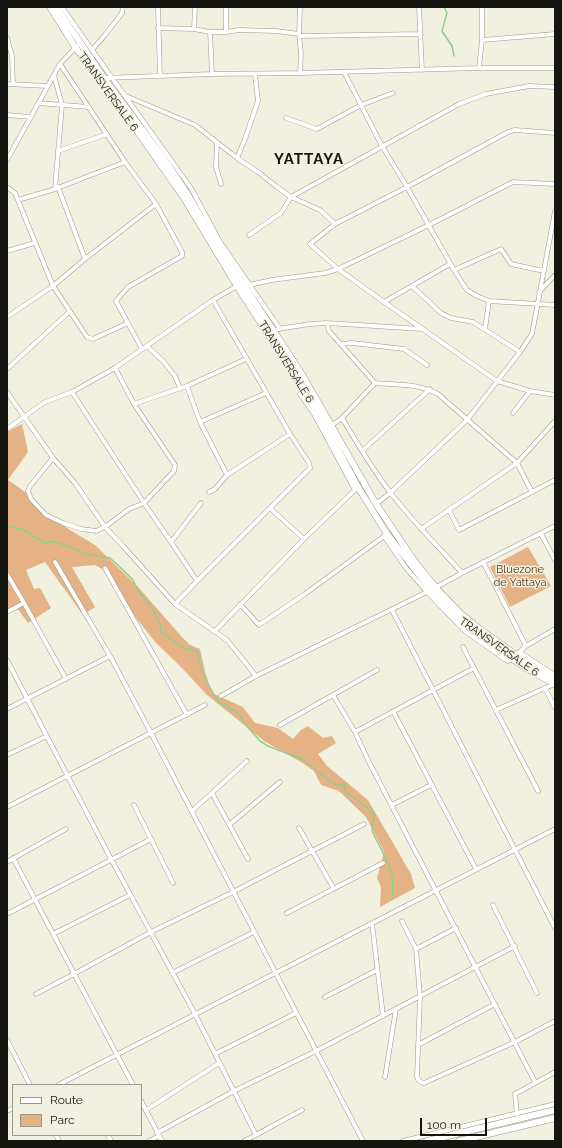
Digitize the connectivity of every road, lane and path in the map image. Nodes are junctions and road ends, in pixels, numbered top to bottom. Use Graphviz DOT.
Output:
graph roads {
  1 [pos="50,7"];
  2 [pos="56,7"];
  3 [pos="62,7"];
  4 [pos="123,7"];
  5 [pos="195,7"];
  6 [pos="226,7"];
  7 [pos="300,7"];
  8 [pos="419,7"];
  9 [pos="482,7"];
  10 [pos="158,8"];
  11 [pos="66,17"];
  12 [pos="158,28"];
  13 [pos="194,29"];
  14 [pos="210,32"];
  15 [pos="226,32"];
  16 [pos="421,34"];
  17 [pos="555,34"];
  18 [pos="299,35"];
  19 [pos="7,38"];
  20 [pos="482,40"];
  21 [pos="81,45"];
  22 [pos="92,50"];
  23 [pos="60,64"];
  24 [pos="479,68"];
  25 [pos="555,68"];
  26 [pos="422,70"];
  27 [pos="344,72"];
  28 [pos="300,73"];
  29 [pos="212,74"];
  30 [pos="255,74"];
  31 [pos="54,75"];
  32 [pos="160,76"];
  33 [pos="108,77"];
  34 [pos="7,84"];
  35 [pos="14,84"];
  36 [pos="48,86"];
  37 [pos="555,87"];
  38 [pos="117,94"];
  39 [pos="393,94"];
  40 [pos="124,95"];
  41 [pos="38,103"];
  42 [pos="62,105"];
  43 [pos="361,105"];
  44 [pos="89,107"];
  45 [pos="7,115"];
  46 [pos="31,117"];
  47 [pos="286,118"];
  48 [pos="555,133"];
  49 [pos="107,134"];
  50 [pos="217,142"];
  51 [pos="382,146"];
  52 [pos="58,151"];
  53 [pos="164,155"];
  54 [pos="237,158"];
  55 [pos="7,160"];
  56 [pos="124,162"];
  57 [pos="221,184"];
  58 [pos="555,184"];
  59 [pos="7,187"];
  60 [pos="407,187"];
  61 [pos="56,188"];
  62 [pos="291,197"];
  63 [pos="18,200"];
  64 [pos="156,204"];
  65 [pos="555,211"];
  66 [pos="335,224"];
  67 [pos="429,225"];
  68 [pos="553,230"];
  69 [pos="249,235"];
  70 [pos="35,243"];
  71 [pos="7,251"];
  72 [pos="86,259"];
  73 [pos="450,264"];
  74 [pos="338,269"];
  75 [pos="454,270"];
  76 [pos="544,271"];
  77 [pos="555,275"];
  78 [pos="52,286"];
  79 [pos="237,286"];
  80 [pos="247,286"];
  81 [pos="412,286"];
  82 [pos="539,292"];
  83 [pos="213,300"];
  84 [pos="489,301"];
  85 [pos="384,302"];
  86 [pos="536,304"];
  87 [pos="555,305"];
  88 [pos="69,312"];
  89 [pos="7,317"];
  90 [pos="128,323"];
  91 [pos="327,324"];
  92 [pos="272,328"];
  93 [pos="280,329"];
  94 [pos="423,329"];
  95 [pos="485,329"];
  96 [pos="341,344"];
  97 [pos="147,346"];
  98 [pos="142,349"];
  99 [pos="520,352"];
  100 [pos="246,359"];
  101 [pos="427,365"];
  102 [pos="115,368"];
  103 [pos="7,369"];
  104 [pos="497,381"];
  105 [pos="375,383"];
  106 [pos="187,386"];
  107 [pos="180,388"];
  108 [pos="430,389"];
  109 [pos="530,391"];
  110 [pos="7,392"];
  111 [pos="72,392"];
  112 [pos="266,393"];
  113 [pos="555,395"];
  114 [pos="134,404"];
  115 [pos="513,412"];
  116 [pos="24,417"];
  117 [pos="342,418"];
  118 [pos="467,420"];
  119 [pos="555,421"];
  120 [pos="200,422"];
  121 [pos="331,426"];
  122 [pos="7,429"];
  123 [pos="290,434"];
  124 [pos="362,451"];
  125 [pos="53,458"];
  126 [pos="518,463"];
  127 [pos="227,475"];
  128 [pos="555,480"];
  129 [pos="356,489"];
  130 [pos="209,492"];
  131 [pos="532,492"];
  132 [pos="390,493"];
  133 [pos="201,503"];
  134 [pos="144,504"];
  135 [pos="376,504"];
  136 [pos="270,508"];
  137 [pos="449,510"];
  138 [pos="555,526"];
  139 [pos="105,527"];
  140 [pos="421,529"];
  141 [pos="540,534"];
  142 [pos="386,535"];
  143 [pos="304,539"];
  144 [pos="171,542"];
  145 [pos="555,560"];
  146 [pos="55,562"];
  147 [pos="484,562"];
  148 [pos="105,568"];
  149 [pos="462,572"];
  150 [pos="7,574"];
  151 [pos="197,581"];
  152 [pos="431,590"];
  153 [pos="24,603"];
  154 [pos="175,604"];
  155 [pos="240,604"];
  156 [pos="392,610"];
  157 [pos="7,612"];
  158 [pos="555,629"];
  159 [pos="214,631"];
  160 [pos="526,646"];
  161 [pos="463,647"];
  162 [pos="515,655"];
  163 [pos="110,656"];
  164 [pos="7,660"];
  165 [pos="474,668"];
  166 [pos="377,670"];
  167 [pos="555,675"];
  168 [pos="256,676"];
  169 [pos="555,678"];
  170 [pos="66,679"];
  171 [pos="555,684"];
  172 [pos="545,688"];
  173 [pos="433,690"];
  174 [pos="333,695"];
  175 [pos="221,696"];
  176 [pos="27,699"];
  177 [pos="205,705"];
  178 [pos="555,708"];
  179 [pos="7,709"];
  180 [pos="496,710"];
  181 [pos="393,711"];
  182 [pos="187,715"];
  183 [pos="280,725"];
  184 [pos="354,732"];
  185 [pos="151,733"];
  186 [pos="47,736"];
  187 [pos="7,755"];
  188 [pos="247,761"];
  189 [pos="68,776"];
  190 [pos="280,782"];
  191 [pos="431,785"];
  192 [pos="538,791"];
  193 [pos="212,792"];
  194 [pos="134,805"];
  195 [pos="392,805"];
  196 [pos="7,807"];
  197 [pos="192,811"];
  198 [pos="364,824"];
  199 [pos="229,825"];
  200 [pos="299,828"];
  201 [pos="555,828"];
  202 [pos="66,829"];
  203 [pos="150,839"];
  204 [pos="515,849"];
  205 [pos="312,851"];
  206 [pos="13,858"];
  207 [pos="111,859"];
  208 [pos="248,859"];
  209 [pos="7,862"];
  210 [pos="383,863"];
  211 [pos="476,870"];
  212 [pos="173,882"];
  213 [pos="334,889"];
  214 [pos="436,890"];
  215 [pos="233,892"];
  216 [pos="130,895"];
  217 [pos="35,899"];
  218 [pos="493,905"];
  219 [pos="287,913"];
  220 [pos="7,914"];
  221 [pos="402,921"];
  222 [pos="372,923"];
  223 [pos="456,928"];
  224 [pos="555,928"];
  225 [pos="151,932"];
  226 [pos="254,932"];
  227 [pos="53,934"];
  228 [pos="515,946"];
  229 [pos="416,949"];
  230 [pos="476,967"];
  231 [pos="377,970"];
  232 [pos="276,972"];
  233 [pos="172,973"];
  234 [pos="74,974"];
  235 [pos="537,993"];
  236 [pos="36,994"];
  237 [pos="325,997"];
  238 [pos="420,997"];
  239 [pos="495,1004"];
  240 [pos="396,1009"];
  241 [pos="296,1013"];
  242 [pos="195,1014"];
  243 [pos="383,1016"];
  244 [pos="555,1021"];
  245 [pos="7,1040"];
  246 [pos="515,1042"];
  247 [pos="418,1045"];
  248 [pos="316,1051"];
  249 [pos="117,1054"];
  250 [pos="215,1054"];
  251 [pos="219,1063"];
  252 [pos="555,1072"];
  253 [pos="385,1077"];
  254 [pos="536,1082"];
  255 [pos="29,1084"];
  256 [pos="60,1084"];
  257 [pos="132,1084"];
  258 [pos="234,1091"];
  259 [pos="142,1103"];
  260 [pos="555,1104"];
  261 [pos="146,1110"];
  262 [pos="302,1110"];
  263 [pos="555,1110"];
  264 [pos="517,1116"];
  265 [pos="555,1118"];
  266 [pos="158,1134"];
  267 [pos="256,1135"];
  268 [pos="149,1141"];
  269 [pos="162,1141"];
  270 [pos="244,1141"];
  271 [pos="363,1141"];
  272 [pos="403,1141"];
  273 [pos="427,1141"];
  274 [pos="459,1141"];
  1 -- 21 [label="main road, TRANSVERSALE 6"];
  2 -- 11 [label="main road, TRANSVERSALE 6"];
  3 -- 11 [label="street"];
  4 -- 22 [label="street"];
  5 -- 13 [label="street"];
  6 -- 15 [label="street"];
  7 -- 18 [label="street"];
  8 -- 16 [label="street"];
  9 -- 20 [label="street"];
  10 -- 12 [label="street"];
  11 -- 21 [label="main road, TRANSVERSALE 6"];
  12 -- 13 [label="street"];
  12 -- 32 [label="street"];
  13 -- 14 [label="street"];
  14 -- 15 [label="street"];
  14 -- 29 [label="street"];
  15 -- 18 [label="street"];
  16 -- 18 [label="street"];
  16 -- 26 [label="street"];
  17 -- 20 [label="street"];
  18 -- 28 [label="street"];
  19 -- 35 [label="street"];
  20 -- 24 [label="street"];
  21 -- 22 [label="street"];
  21 -- 23 [label="street"];
  21 -- 33 [label="main road, TRANSVERSALE 6"];
  21 -- 79 [label="main road, TRANSVERSALE 6"];
  22 -- 33 [label="street"];
  23 -- 31 [label="street"];
  23 -- 44 [label="street"];
  24 -- 25 [label="street"];
  24 -- 26 [label="street"];
  26 -- 27 [label="street"];
  27 -- 28 [label="street"];
  27 -- 43 [label="street"];
  28 -- 30 [label="street"];
  29 -- 30 [label="street"];
  29 -- 32 [label="street"];
  30 -- 54 [label="street"];
  31 -- 36 [label="street"];
  31 -- 42 [label="street"];
  32 -- 33 [label="street"];
  33 -- 38 [label="main road, TRANSVERSALE 6"];
  33 -- 40 [label="street"];
  34 -- 35 [label="street"];
  35 -- 36 [label="street"];
  36 -- 41 [label="street"];
  37 -- 51 [label="street"];
  38 -- 40 [label="street"];
  38 -- 53 [label="main road, TRANSVERSALE 6"];
  39 -- 43 [label="street"];
  40 -- 50 [label="street"];
  40 -- 53 [label="street"];
  41 -- 42 [label="street"];
  41 -- 46 [label="street"];
  42 -- 44 [label="street"];
  42 -- 52 [label="street"];
  43 -- 47 [label="street"];
  43 -- 51 [label="street"];
  44 -- 49 [label="street"];
  45 -- 46 [label="street"];
  46 -- 55 [label="street"];
  48 -- 60 [label="street"];
  49 -- 52 [label="street"];
  49 -- 56 [label="street"];
  50 -- 54 [label="street"];
  50 -- 57 [label="street"];
  51 -- 60 [label="street"];
  51 -- 62 [label="street"];
  52 -- 61 [label="street"];
  53 -- 80 [label="main road, TRANSVERSALE 6"];
  54 -- 62 [label="street"];
  56 -- 61 [label="street"];
  56 -- 64 [label="street"];
  58 -- 67 [label="street"];
  59 -- 63 [label="street"];
  60 -- 66 [label="street"];
  60 -- 67 [label="street"];
  61 -- 63 [label="street"];
  61 -- 72 [label="street"];
  62 -- 66 [label="street"];
  62 -- 69 [label="street"];
  63 -- 70 [label="street"];
  64 -- 72 [label="street"];
  64 -- 90 [label="street"];
  65 -- 68 [label="street"];
  66 -- 74 [label="street"];
  67 -- 73 [label="street"];
  67 -- 74 [label="street"];
  68 -- 76 [label="street"];
  70 -- 71 [label="street"];
  70 -- 78 [label="street"];
  72 -- 78 [label="street"];
  73 -- 75 [label="street"];
  73 -- 81 [label="street"];
  74 -- 80 [label="street"];
  74 -- 85 [label="street"];
  75 -- 76 [label="street"];
  75 -- 84 [label="street"];
  76 -- 82 [label="street"];
  77 -- 82 [label="street"];
  78 -- 88 [label="street"];
  78 -- 89 [label="street"];
  79 -- 83 [label="street"];
  79 -- 129 [label="main road, TRANSVERSALE 6"];
  80 -- 92 [label="main road, TRANSVERSALE 6"];
  80 -- 93 [label="street"];
  81 -- 85 [label="street"];
  81 -- 95 [label="street"];
  82 -- 86 [label="street"];
  83 -- 97 [label="street"];
  83 -- 100 [label="street"];
  84 -- 86 [label="street"];
  84 -- 95 [label="street"];
  85 -- 94 [label="street"];
  86 -- 87 [label="street"];
  86 -- 99 [label="street"];
  88 -- 90 [label="street"];
  88 -- 103 [label="street"];
  90 -- 98 [label="street"];
  91 -- 93 [label="street"];
  91 -- 94 [label="street"];
  91 -- 96 [label="street"];
  92 -- 93 [label="street"];
  92 -- 121 [label="main road, TRANSVERSALE 6"];
  94 -- 104 [label="street"];
  95 -- 99 [label="street"];
  96 -- 101 [label="street"];
  96 -- 105 [label="street"];
  97 -- 98 [label="street"];
  97 -- 107 [label="street"];
  98 -- 102 [label="street"];
  99 -- 104 [label="street"];
  100 -- 106 [label="street"];
  100 -- 112 [label="street"];
  102 -- 111 [label="street"];
  102 -- 114 [label="street"];
  104 -- 109 [label="street"];
  104 -- 118 [label="street"];
  105 -- 108 [label="street"];
  105 -- 117 [label="street"];
  106 -- 107 [label="street"];
  106 -- 120 [label="street"];
  107 -- 114 [label="street"];
  108 -- 118 [label="street"];
  108 -- 124 [label="street"];
  109 -- 113 [label="street"];
  109 -- 115 [label="street"];
  110 -- 116 [label="street"];
  111 -- 116 [label="street"];
  111 -- 134 [label="street"];
  112 -- 120 [label="street"];
  112 -- 123 [label="street"];
  114 -- 134 [label="street"];
  116 -- 122 [label="street"];
  116 -- 125 [label="street"];
  117 -- 121 [label="street"];
  117 -- 124 [label="street"];
  118 -- 126 [label="street"];
  118 -- 132 [label="street"];
  119 -- 126 [label="street"];
  120 -- 127 [label="street"];
  121 -- 135 [label="main road, TRANSVERSALE 6"];
  123 -- 127 [label="street"];
  123 -- 136 [label="street"];
  124 -- 132 [label="street"];
  125 -- 139 [label="street"];
  125 -- 139 [label="street"];
  126 -- 131 [label="street"];
  126 -- 137 [label="street"];
  127 -- 130 [label="street"];
  128 -- 131 [label="street"];
  129 -- 142 [label="main road, TRANSVERSALE 6"];
  129 -- 143 [label="street"];
  131 -- 137 [label="street"];
  132 -- 135 [label="street"];
  132 -- 140 [label="street"];
  133 -- 144 [label="street"];
  134 -- 139 [label="street"];
  134 -- 144 [label="street"];
  135 -- 152 [label="main road, TRANSVERSALE 6"];
  136 -- 143 [label="street"];
  136 -- 151 [label="street"];
  137 -- 140 [label="street"];
  138 -- 141 [label="street"];
  139 -- 154 [label="street"];
  140 -- 149 [label="street"];
  141 -- 145 [label="street"];
  141 -- 147 [label="street"];
  142 -- 152 [label="main road, TRANSVERSALE 6"];
  142 -- 155 [label="street"];
  143 -- 155 [label="street"];
  144 -- 151 [label="street"];
  146 -- 163 [label="street"];
  147 -- 149 [label="street"];
  147 -- 160 [label="street"];
  148 -- 182 [label="street"];
  149 -- 152 [label="street"];
  150 -- 153 [label="street"];
  151 -- 154 [label="street"];
  152 -- 156 [label="street"];
  152 -- 162 [label="main road, TRANSVERSALE 6"];
  152 -- 162 [label="main road, TRANSVERSALE 6"];
  153 -- 157 [label="street"];
  153 -- 170 [label="street"];
  154 -- 159 [label="street"];
  155 -- 159 [label="street"];
  156 -- 168 [label="street"];
  156 -- 173 [label="street"];
  158 -- 160 [label="street"];
  159 -- 168 [label="street"];
  160 -- 162 [label="street"];
  161 -- 165 [label="street"];
  162 -- 167 [label="street"];
  162 -- 169 [label="main road, TRANSVERSALE 6"];
  162 -- 171 [label="main road, TRANSVERSALE 6"];
  163 -- 170 [label="street"];
  163 -- 185 [label="street"];
  164 -- 176 [label="street"];
  165 -- 173 [label="street"];
  165 -- 180 [label="street"];
  166 -- 174 [label="street"];
  168 -- 175 [label="street"];
  170 -- 176 [label="street"];
  171 -- 172 [label="street"];
  172 -- 178 [label="street"];
  172 -- 180 [label="street"];
  173 -- 181 [label="street"];
  173 -- 204 [label="street"];
  174 -- 183 [label="street"];
  174 -- 184 [label="street"];
  176 -- 179 [label="street"];
  176 -- 186 [label="street"];
  177 -- 182 [label="street"];
  180 -- 192 [label="street"];
  181 -- 184 [label="street"];
  181 -- 191 [label="street"];
  182 -- 185 [label="street"];
  184 -- 195 [label="street"];
  185 -- 189 [label="street"];
  185 -- 197 [label="street"];
  186 -- 187 [label="street"];
  186 -- 189 [label="street"];
  188 -- 193 [label="street"];
  189 -- 196 [label="street"];
  189 -- 207 [label="street"];
  190 -- 199 [label="street"];
  191 -- 195 [label="street"];
  191 -- 211 [label="street"];
  193 -- 197 [label="street"];
  193 -- 199 [label="street"];
  194 -- 203 [label="street"];
  195 -- 214 [label="street"];
  197 -- 215 [label="street"];
  198 -- 205 [label="street"];
  199 -- 208 [label="street"];
  200 -- 205 [label="street"];
  201 -- 204 [label="street"];
  202 -- 206 [label="street"];
  203 -- 207 [label="street"];
  203 -- 212 [label="street"];
  204 -- 211 [label="street"];
  204 -- 224 [label="street"];
  205 -- 213 [label="street"];
  205 -- 215 [label="street"];
  206 -- 209 [label="street"];
  206 -- 217 [label="street"];
  207 -- 216 [label="street"];
  207 -- 217 [label="street"];
  210 -- 213 [label="street"];
  211 -- 214 [label="street"];
  213 -- 219 [label="street"];
  214 -- 222 [label="street"];
  214 -- 223 [label="street"];
  215 -- 225 [label="street"];
  215 -- 226 [label="street"];
  216 -- 225 [label="street"];
  216 -- 227 [label="street"];
  217 -- 220 [label="street"];
  217 -- 227 [label="street"];
  218 -- 228 [label="street"];
  221 -- 229 [label="street"];
  222 -- 231 [label="street"];
  222 -- 232 [label="street"];
  223 -- 229 [label="street"];
  223 -- 230 [label="street"];
  225 -- 233 [label="street"];
  225 -- 234 [label="street"];
  226 -- 232 [label="street"];
  226 -- 233 [label="street"];
  227 -- 234 [label="street"];
  228 -- 230 [label="street"];
  228 -- 235 [label="street"];
  229 -- 238 [label="street"];
  230 -- 238 [label="street"];
  230 -- 239 [label="street"];
  231 -- 237 [label="street"];
  231 -- 243 [label="street"];
  232 -- 241 [label="street"];
  232 -- 242 [label="street"];
  233 -- 242 [label="street"];
  234 -- 236 [label="street"];
  234 -- 249 [label="street"];
  238 -- 240 [label="street"];
  238 -- 247 [label="street"];
  239 -- 246 [label="street"];
  239 -- 247 [label="street"];
  240 -- 243 [label="street"];
  240 -- 253 [label="street"];
  241 -- 248 [label="street"];
  241 -- 250 [label="street"];
  242 -- 249 [label="street"];
  242 -- 250 [label="street"];
  243 -- 248 [label="street"];
  244 -- 246 [label="street"];
  245 -- 255 [label="street"];
  246 -- 247 [label="street"];
  246 -- 254 [label="street"];
  248 -- 258 [label="street"];
  248 -- 271 [label="street"];
  249 -- 256 [label="street"];
  249 -- 257 [label="street"];
  250 -- 251 [label="street"];
  251 -- 258 [label="street"];
  251 -- 261 [label="street"];
  252 -- 254 [label="street"];
  254 -- 264 [label="street"];
  258 -- 266 [label="street"];
  258 -- 267 [label="street"];
  259 -- 261 [label="street"];
  260 -- 264 [label="street"];
  261 -- 266 [label="street"];
  262 -- 267 [label="street"];
  263 -- 264 [label="main road"];
  264 -- 272 [label="street"];
  264 -- 273 [label="main road"];
  265 -- 274 [label="main road"];
  266 -- 268 [label="street"];
  266 -- 269 [label="street"];
  267 -- 270 [label="street"];
}
